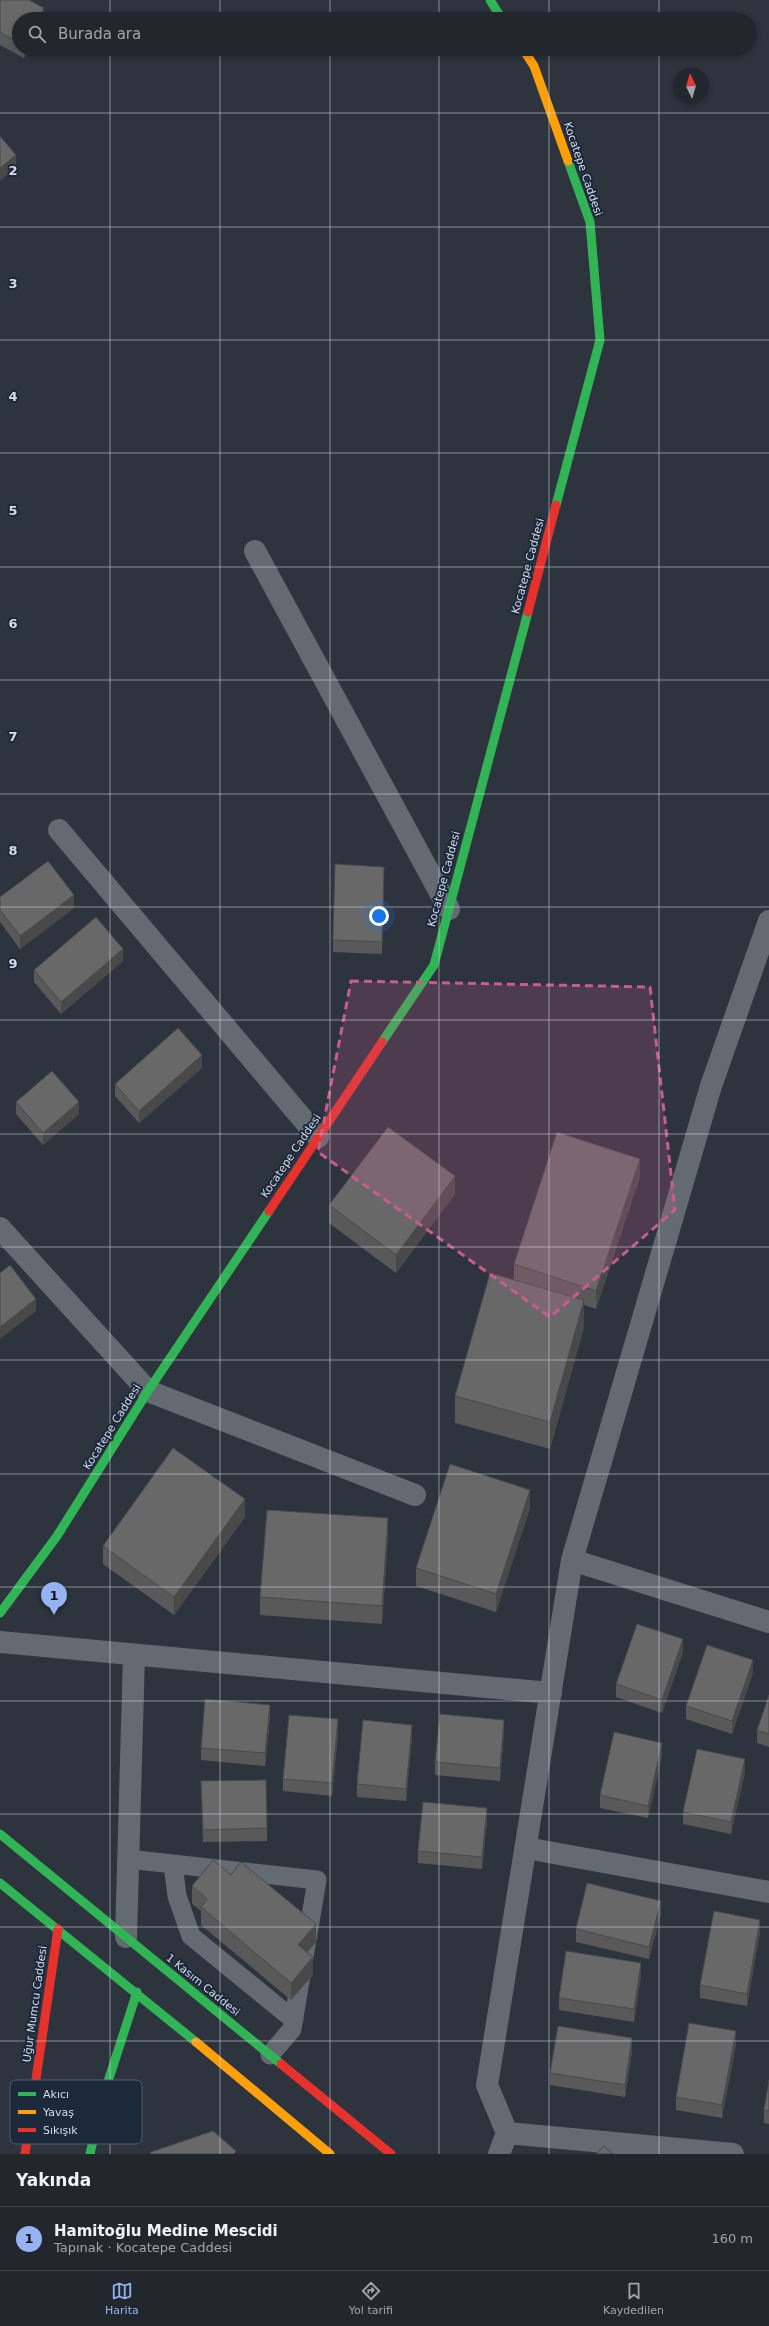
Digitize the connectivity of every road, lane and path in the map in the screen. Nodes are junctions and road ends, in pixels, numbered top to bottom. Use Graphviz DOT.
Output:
graph roads {
  1 [pos="490,0"];
  2 [pos="498,12"];
  3 [pos="528,56"];
  4 [pos="255,551"];
  5 [pos="59,830"];
  6 [pos="449,909"];
  7 [pos="769,921"];
  8 [pos="318,1137"];
  9 [pos="0,1228"];
  10 [pos="148,1392"];
  11 [pos="415,1495"];
  12 [pos="572,1560"];
  13 [pos="0,1613"];
  14 [pos="769,1622"];
  15 [pos="0,1642"];
  16 [pos="134,1655"];
  17 [pos="551,1694"];
  18 [pos="0,1834"];
  19 [pos="526,1848"];
  20 [pos="128,1859"];
  21 [pos="174,1864"];
  22 [pos="0,1883"];
  23 [pos="769,1892"];
  24 [pos="58,1929"];
  25 [pos="126,1937"];
  26 [pos="137,1992"];
  27 [pos="294,2020"];
  28 [pos="270,2055"];
  29 [pos="36,2080"];
  30 [pos="108,2080"];
  31 [pos="507,2133"];
  32 [pos="26,2144"];
  33 [pos="92,2144"];
  34 [pos="25,2154"];
  35 [pos="90,2154"];
  36 [pos="330,2154"];
  37 [pos="391,2154"];
  38 [pos="499,2154"];
  39 [pos="733,2154"];
  1 -- 2 [label="street"];
  3 -- 6 [label="street, Kocatepe Caddesi"];
  4 -- 6 [label="street"];
  5 -- 8 [label="street"];
  6 -- 8 [label="street, Kocatepe Caddesi"];
  7 -- 12 [label="street"];
  8 -- 10 [label="street, Kocatepe Caddesi"];
  9 -- 10 [label="street"];
  10 -- 11 [label="street"];
  10 -- 13 [label="street, Kocatepe Caddesi"];
  12 -- 14 [label="street"];
  12 -- 17 [label="street"];
  15 -- 16 [label="street"];
  16 -- 17 [label="street"];
  16 -- 20 [label="street"];
  17 -- 19 [label="street"];
  18 -- 25 [label="street, 1 Kasım Caddesi"];
  19 -- 23 [label="street"];
  19 -- 31 [label="street"];
  20 -- 21 [label="lane"];
  20 -- 25 [label="street"];
  21 -- 27 [label="lane"];
  21 -- 27 [label="lane"];
  22 -- 24 [label="street"];
  24 -- 26 [label="street"];
  24 -- 29 [label="street, Uğur Mumcu Caddesi"];
  25 -- 28 [label="street, 1 Kasım Caddesi"];
  26 -- 30 [label="street"];
  26 -- 36 [label="street"];
  27 -- 28 [label="lane"];
  28 -- 37 [label="street, 1 Kasım Caddesi"];
  31 -- 38 [label="street"];
  31 -- 39 [label="street"];
  32 -- 34 [label="street, Uğur Mumcu Caddesi"];
  33 -- 35 [label="street"];
}
